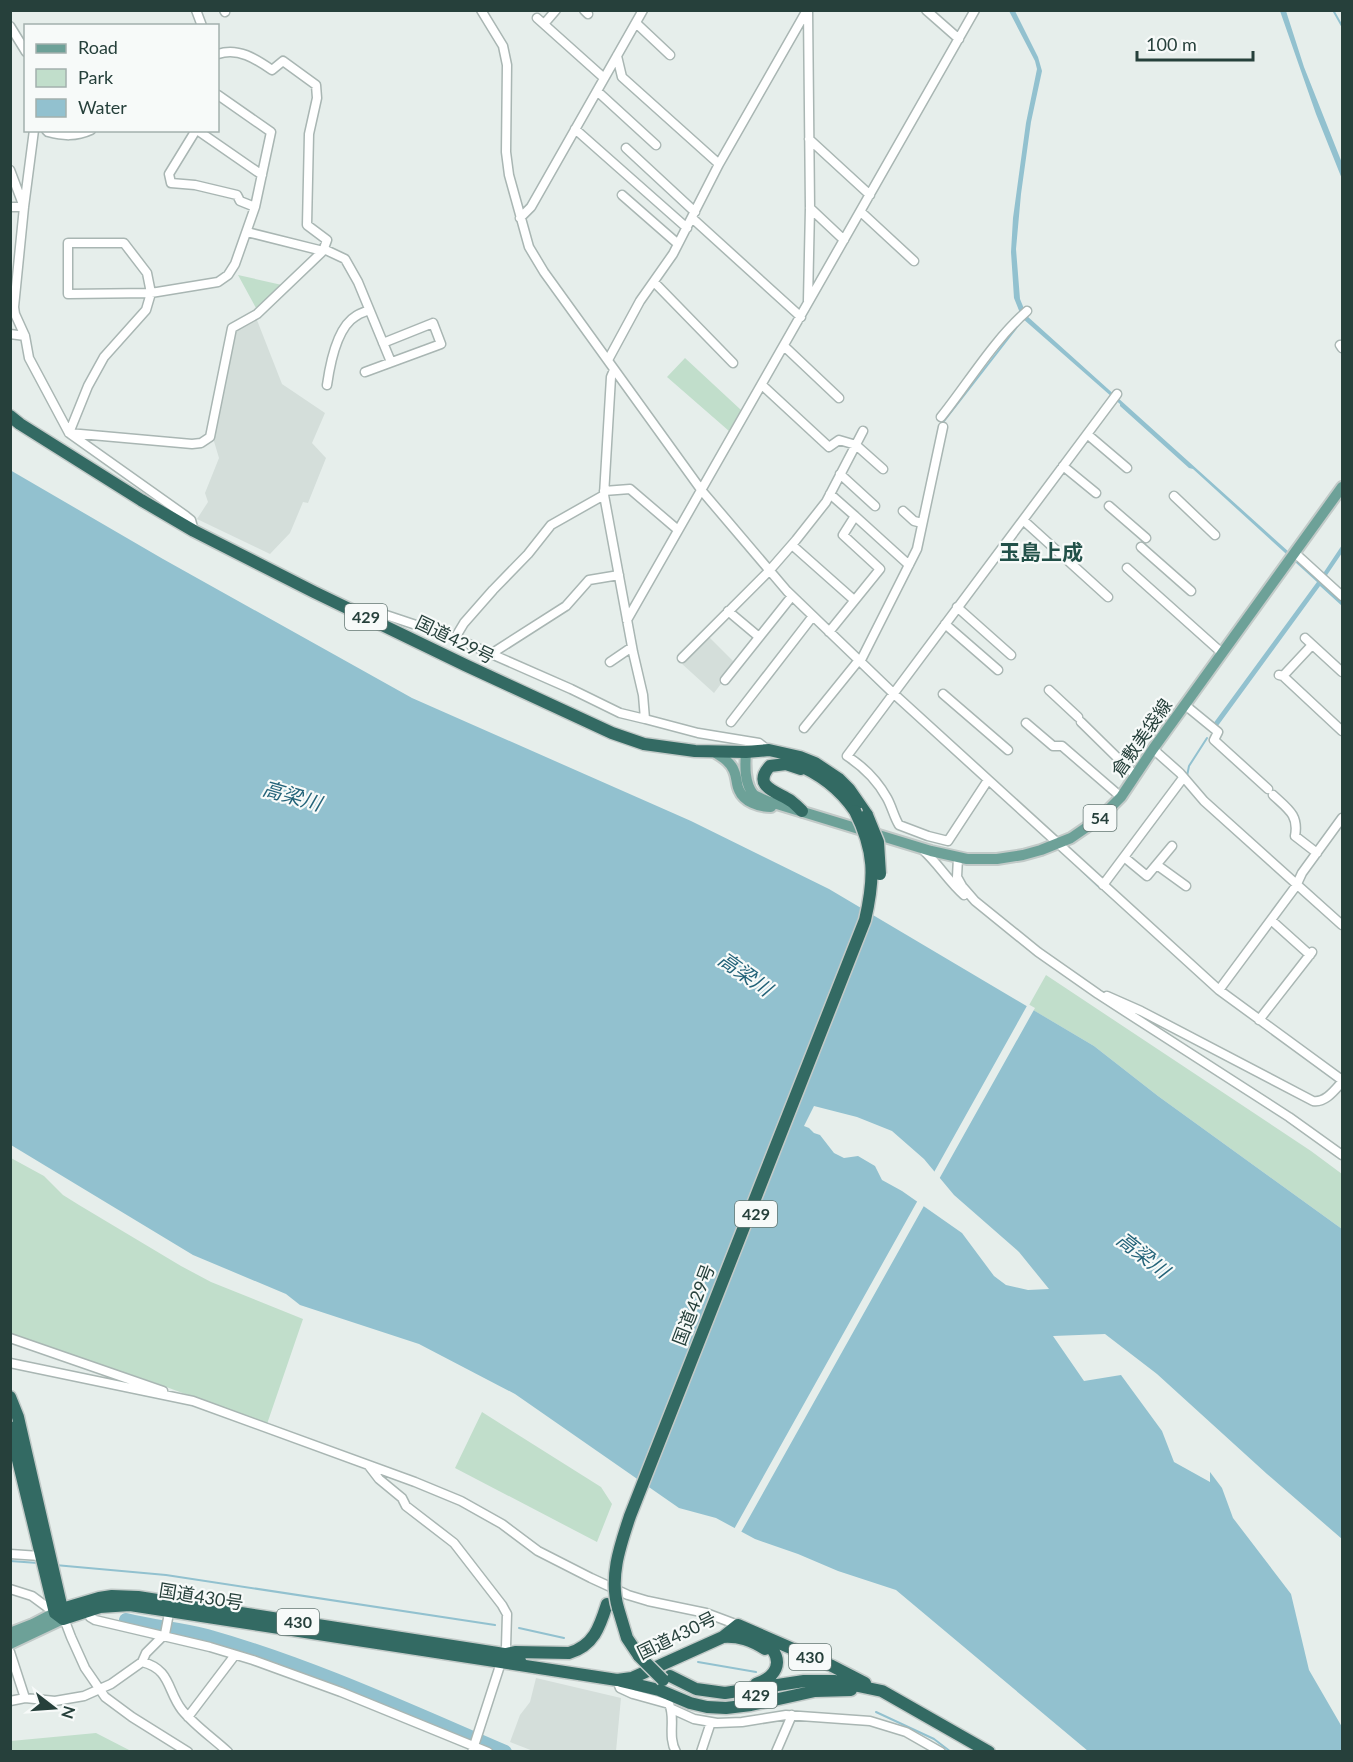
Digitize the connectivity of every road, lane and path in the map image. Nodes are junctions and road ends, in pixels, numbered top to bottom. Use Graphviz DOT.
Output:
graph roads {
  1 [pos="556,10"];
  2 [pos="643,10"];
  3 [pos="807,10"];
  4 [pos="926,10"];
  5 [pos="975,10"];
  6 [pos="482,11"];
  7 [pos="636,23"];
  8 [pos="10,26"];
  9 [pos="959,39"];
  10 [pos="24,49"];
  11 [pos="219,50"];
  12 [pos="670,55"];
  13 [pos="617,56"];
  14 [pos="604,78"];
  15 [pos="597,91"];
  16 [pos="219,96"];
  17 [pos="575,129"];
  18 [pos="34,132"];
  19 [pos="48,132"];
  20 [pos="87,132"];
  21 [pos="195,132"];
  22 [pos="199,132"];
  23 [pos="809,139"];
  24 [pos="656,145"];
  25 [pos="626,148"];
  26 [pos="719,165"];
  27 [pos="10,170"];
  28 [pos="262,176"];
  29 [pos="622,195"];
  30 [pos="870,195"];
  31 [pos="10,207"];
  32 [pos="24,207"];
  33 [pos="255,207"];
  34 [pos="810,208"];
  35 [pos="861,212"];
  36 [pos="693,215"];
  37 [pos="520,218"];
  38 [pos="687,228"];
  39 [pos="247,232"];
  40 [pos="844,240"];
  41 [pos="678,244"];
  42 [pos="323,251"];
  43 [pos="914,261"];
  44 [pos="654,282"];
  45 [pos="151,292"];
  46 [pos="808,305"];
  47 [pos="369,310"];
  48 [pos="1027,311"];
  49 [pos="801,317"];
  50 [pos="10,334"];
  51 [pos="26,336"];
  52 [pos="383,343"];
  53 [pos="784,346"];
  54 [pos="608,360"];
  55 [pos="391,362"];
  56 [pos="733,363"];
  57 [pos="614,370"];
  58 [pos="365,372"];
  59 [pos="327,385"];
  60 [pos="762,385"];
  61 [pos="1118,394"];
  62 [pos="839,398"];
  63 [pos="941,417"];
  64 [pos="14,419"];
  65 [pos="943,427"];
  66 [pos="863,431"];
  67 [pos="69,433"];
  68 [pos="1087,434"];
  69 [pos="856,445"];
  70 [pos="1063,466"];
  71 [pos="1126,468"];
  72 [pos="883,469"];
  73 [pos="840,474"];
  74 [pos="1342,487"];
  75 [pos="702,491"];
  76 [pos="604,493"];
  77 [pos="1096,493"];
  78 [pos="830,494"];
  79 [pos="1174,496"];
  80 [pos="875,506"];
  81 [pos="1109,506"];
  82 [pos="903,511"];
  83 [pos="855,516"];
  84 [pos="1023,520"];
  85 [pos="920,522"];
  86 [pos="678,530"];
  87 [pos="194,531"];
  88 [pos="1215,535"];
  89 [pos="1146,538"];
  90 [pos="792,545"];
  91 [pos="1141,547"];
  92 [pos="1296,554"];
  93 [pos="907,563"];
  94 [pos="1127,568"];
  95 [pos="769,571"];
  96 [pos="619,575"];
  97 [pos="1191,591"];
  98 [pos="792,596"];
  99 [pos="1342,596"];
  100 [pos="1108,597"];
  101 [pos="854,600"];
  102 [pos="957,608"];
  103 [pos="728,611"];
  104 [pos="358,613"];
  105 [pos="813,616"];
  106 [pos="627,620"];
  107 [pos="945,624"];
  108 [pos="829,632"];
  109 [pos="455,638"];
  110 [pos="759,638"];
  111 [pos="632,647"];
  112 [pos="1222,653"];
  113 [pos="491,654"];
  114 [pos="1011,655"];
  115 [pos="682,658"];
  116 [pos="860,661"];
  117 [pos="610,662"];
  118 [pos="998,670"];
  119 [pos="1342,672"];
  120 [pos="725,680"];
  121 [pos="1048,690"];
  122 [pos="893,693"];
  123 [pos="943,694"];
  124 [pos="1185,705"];
  125 [pos="645,719"];
  126 [pos="731,722"];
  127 [pos="1026,723"];
  128 [pos="804,728"];
  129 [pos="1342,731"];
  130 [pos="1153,749"];
  131 [pos="769,750"];
  132 [pos="1008,750"];
  133 [pos="714,752"];
  134 [pos="746,752"];
  135 [pos="1136,776"];
  136 [pos="822,777"];
  137 [pos="1183,778"];
  138 [pos="986,782"];
  139 [pos="1120,798"];
  140 [pos="786,806"];
  141 [pos="802,811"];
  142 [pos="861,813"];
  143 [pos="1342,818"];
  144 [pos="1058,844"];
  145 [pos="1172,846"];
  146 [pos="921,848"];
  147 [pos="1317,853"];
  148 [pos="1124,857"];
  149 [pos="958,858"];
  150 [pos="1157,865"];
  151 [pos="1298,881"];
  152 [pos="1103,885"];
  153 [pos="1186,886"];
  154 [pos="993,916"];
  155 [pos="1271,920"];
  156 [pos="1342,925"];
  157 [pos="1218,990"];
  158 [pos="1098,994"];
  159 [pos="1259,1020"];
  160 [pos="1341,1083"];
  161 [pos="1342,1155"];
  162 [pos="10,1338"];
  163 [pos="10,1363"];
  164 [pos="167,1395"];
  165 [pos="10,1397"];
  166 [pos="10,1427"];
  167 [pos="368,1465"];
  168 [pos="10,1554"];
  169 [pos="46,1562"];
  170 [pos="615,1565"];
  171 [pos="10,1589"];
  172 [pos="108,1601"];
  173 [pos="617,1608"];
  174 [pos="88,1611"];
  175 [pos="169,1611"];
  176 [pos="60,1613"];
  177 [pos="108,1623"];
  178 [pos="738,1625"];
  179 [pos="10,1633"];
  180 [pos="164,1635"];
  181 [pos="723,1637"];
  182 [pos="10,1644"];
  183 [pos="10,1653"];
  184 [pos="235,1655"];
  185 [pos="776,1656"];
  186 [pos="503,1659"];
  187 [pos="142,1662"];
  188 [pos="667,1678"];
  189 [pos="617,1680"];
  190 [pos="99,1690"];
  191 [pos="851,1690"];
  192 [pos="882,1691"];
  193 [pos="733,1693"];
  194 [pos="25,1698"];
  195 [pos="10,1701"];
  196 [pos="672,1709"];
  197 [pos="915,1709"];
  198 [pos="792,1715"];
  199 [pos="188,1717"];
  200 [pos="711,1722"];
  201 [pos="474,1746"];
  202 [pos="188,1752"];
  203 [pos="228,1752"];
  204 [pos="488,1752"];
  205 [pos="676,1752"];
  206 [pos="701,1752"];
  207 [pos="776,1752"];
  208 [pos="941,1752"];
  209 [pos="989,1752"];
  1 -- 14 [label="street"];
  2 -- 7 [label="street"];
  3 -- 23 [label="street"];
  3 -- 26 [label="street"];
  4 -- 9 [label="street"];
  5 -- 9 [label="street"];
  6 -- 37 [label="street"];
  7 -- 12 [label="street"];
  7 -- 13 [label="street"];
  8 -- 10 [label="street"];
  9 -- 30 [label="street"];
  11 -- 42 [label="street"];
  13 -- 14 [label="street"];
  13 -- 26 [label="street"];
  14 -- 15 [label="street"];
  15 -- 17 [label="street"];
  15 -- 24 [label="street"];
  16 -- 28 [label="street"];
  17 -- 37 [label="street"];
  17 -- 38 [label="street"];
  18 -- 32 [label="street"];
  19 -- 20 [label="street"];
  21 -- 33 [label="street"];
  22 -- 28 [label="street"];
  23 -- 30 [label="street"];
  23 -- 34 [label="street"];
  25 -- 36 [label="street"];
  26 -- 36 [label="street"];
  27 -- 32 [label="street"];
  28 -- 33 [label="street"];
  29 -- 41 [label="street"];
  30 -- 35 [label="street"];
  31 -- 32 [label="street"];
  32 -- 51 [label="street"];
  33 -- 39 [label="street"];
  34 -- 40 [label="street"];
  34 -- 46 [label="street"];
  35 -- 40 [label="street"];
  35 -- 43 [label="street"];
  36 -- 38 [label="street"];
  36 -- 49 [label="street"];
  37 -- 54 [label="street"];
  38 -- 41 [label="street"];
  39 -- 42 [label="street"];
  39 -- 45 [label="street"];
  40 -- 46 [label="street"];
  41 -- 44 [label="street"];
  42 -- 47 [label="street"];
  42 -- 67 [label="street"];
  44 -- 54 [label="street"];
  44 -- 56 [label="street"];
  45 -- 45 [label="street"];
  45 -- 67 [label="street"];
  46 -- 49 [label="street"];
  47 -- 52 [label="street"];
  47 -- 59 [label="street"];
  48 -- 63 [label="street"];
  49 -- 53 [label="street"];
  50 -- 51 [label="street"];
  51 -- 67 [label="street"];
  52 -- 55 [label="street"];
  52 -- 55 [label="street"];
  53 -- 60 [label="street"];
  53 -- 62 [label="street"];
  54 -- 57 [label="street"];
  55 -- 58 [label="street"];
  57 -- 75 [label="street"];
  57 -- 76 [label="street"];
  60 -- 69 [label="street"];
  60 -- 75 [label="street"];
  61 -- 68 [label="street"];
  64 -- 87 [label="highway, 国道429号 / 429"];
  65 -- 85 [label="street"];
  66 -- 69 [label="street"];
  67 -- 87 [label="street"];
  68 -- 70 [label="street"];
  68 -- 71 [label="street"];
  69 -- 72 [label="street"];
  69 -- 73 [label="street"];
  70 -- 77 [label="street"];
  70 -- 84 [label="street"];
  73 -- 78 [label="street"];
  73 -- 80 [label="street"];
  74 -- 92 [label="main road, 倉敷美袋線 / 54"];
  75 -- 86 [label="street"];
  75 -- 95 [label="street"];
  76 -- 86 [label="street"];
  76 -- 96 [label="street"];
  76 -- 109 [label="street"];
  78 -- 83 [label="street"];
  78 -- 90 [label="street"];
  79 -- 88 [label="street"];
  81 -- 89 [label="street"];
  82 -- 85 [label="street"];
  83 -- 93 [label="street"];
  83 -- 101 [label="street"];
  84 -- 100 [label="street"];
  84 -- 102 [label="street"];
  85 -- 93 [label="street"];
  86 -- 106 [label="street"];
  87 -- 104 [label="highway, 国道429号 / 429"];
  90 -- 95 [label="street"];
  90 -- 101 [label="street"];
  91 -- 97 [label="street"];
  92 -- 99 [label="street"];
  92 -- 112 [label="main road, 倉敷美袋線 / 54"];
  93 -- 116 [label="street"];
  94 -- 112 [label="street"];
  95 -- 98 [label="street"];
  95 -- 103 [label="street"];
  96 -- 106 [label="street"];
  96 -- 113 [label="street"];
  98 -- 105 [label="street"];
  98 -- 110 [label="street"];
  101 -- 108 [label="street"];
  102 -- 107 [label="street"];
  102 -- 114 [label="street"];
  103 -- 110 [label="street"];
  103 -- 115 [label="street"];
  104 -- 109 [label="street"];
  104 -- 133 [label="highway, 国道429号 / 429"];
  105 -- 108 [label="street"];
  105 -- 126 [label="street"];
  106 -- 111 [label="street"];
  107 -- 118 [label="street"];
  107 -- 122 [label="street"];
  108 -- 116 [label="street"];
  109 -- 113 [label="street"];
  110 -- 120 [label="street"];
  111 -- 117 [label="street"];
  111 -- 125 [label="street"];
  112 -- 124 [label="main road, 倉敷美袋線 / 54"];
  113 -- 125 [label="street"];
  116 -- 122 [label="street"];
  116 -- 128 [label="street"];
  119 -- 129 [label="street"];
  121 -- 135 [label="street"];
  122 -- 138 [label="street"];
  122 -- 138 [label="street"];
  123 -- 132 [label="street"];
  124 -- 130 [label="main road, 倉敷美袋線 / 54"];
  124 -- 147 [label="street"];
  125 -- 131 [label="street"];
  127 -- 139 [label="street"];
  130 -- 135 [label="main road, 倉敷美袋線 / 54"];
  130 -- 137 [label="street"];
  131 -- 134 [label="highway, 国道429号 / 429"];
  131 -- 142 [label="highway, 国道429号 / 429"];
  133 -- 134 [label="highway, 国道429号 / 429"];
  133 -- 140 [label="main road"];
  134 -- 136 [label="highway, 国道429号 / 429"];
  134 -- 140 [label="main road, 倉敷美袋線 / 54"];
  135 -- 139 [label="main road, 倉敷美袋線 / 54"];
  136 -- 141 [label="highway"];
  136 -- 142 [label="highway, 国道429号 / 429"];
  137 -- 148 [label="street"];
  137 -- 151 [label="street"];
  138 -- 144 [label="street"];
  139 -- 144 [label="main road, 倉敷美袋線 / 54"];
  140 -- 141 [label="main road, 倉敷美袋線 / 54"];
  141 -- 146 [label="main road, 倉敷美袋線 / 54"];
  142 -- 170 [label="highway, 国道429号 / 429, bridge"];
  142 -- 173 [label="highway, 国道429号 / 429, bridge"];
  143 -- 147 [label="street"];
  144 -- 149 [label="main road, 倉敷美袋線 / 54"];
  144 -- 152 [label="street"];
  145 -- 150 [label="street"];
  146 -- 149 [label="main road, 倉敷美袋線 / 54"];
  146 -- 154 [label="street"];
  147 -- 151 [label="street"];
  148 -- 150 [label="street"];
  148 -- 152 [label="street"];
  149 -- 154 [label="street"];
  150 -- 153 [label="street"];
  151 -- 155 [label="street"];
  151 -- 156 [label="street"];
  152 -- 157 [label="street"];
  154 -- 158 [label="street"];
  155 -- 157 [label="street"];
  155 -- 159 [label="street"];
  157 -- 159 [label="street"];
  158 -- 160 [label="street"];
  158 -- 161 [label="street"];
  159 -- 160 [label="street"];
  162 -- 164 [label="street"];
  163 -- 164 [label="street"];
  164 -- 167 [label="street"];
  165 -- 169 [label="highway"];
  166 -- 169 [label="highway"];
  167 -- 178 [label="street"];
  167 -- 186 [label="street"];
  168 -- 169 [label="street"];
  169 -- 176 [label="highway"];
  170 -- 173 [label="highway, 国道430号 / 430, bridge"];
  171 -- 176 [label="street"];
  172 -- 174 [label="highway, 国道430号 / 430"];
  172 -- 175 [label="highway, 国道430号 / 430"];
  172 -- 176 [label="highway, 国道430号 / 430"];
  172 -- 177 [label="street"];
  173 -- 186 [label="highway, 国道430号 / 430"];
  173 -- 188 [label="highway, 国道429号 / 429"];
  174 -- 176 [label="highway, 国道430号 / 430"];
  174 -- 177 [label="street"];
  175 -- 180 [label="street"];
  175 -- 186 [label="highway, 国道430号 / 430"];
  176 -- 179 [label="main road"];
  176 -- 182 [label="main road"];
  176 -- 190 [label="street"];
  177 -- 180 [label="street"];
  178 -- 181 [label="highway, 国道430号 / 430"];
  178 -- 185 [label="highway, 429"];
  178 -- 192 [label="highway, 国道430号 / 430"];
  180 -- 184 [label="street"];
  180 -- 187 [label="street"];
  181 -- 185 [label="highway"];
  181 -- 189 [label="highway, 国道430号 / 430"];
  183 -- 194 [label="street"];
  184 -- 199 [label="street"];
  184 -- 201 [label="street"];
  185 -- 193 [label="highway, 国道429号 / 429"];
  186 -- 189 [label="highway, 国道430号 / 430"];
  186 -- 201 [label="street"];
  187 -- 190 [label="street"];
  187 -- 199 [label="street"];
  188 -- 191 [label="highway, 国道429号 / 429"];
  188 -- 193 [label="highway, 国道429号 / 429"];
  189 -- 191 [label="highway, 国道430号 / 430"];
  189 -- 196 [label="street"];
  190 -- 194 [label="street"];
  190 -- 202 [label="street"];
  191 -- 197 [label="highway, 国道429号 / 429"];
  192 -- 193 [label="highway, 国道429号 / 429"];
  192 -- 197 [label="highway, 国道429号 / 429"];
  194 -- 195 [label="street"];
  196 -- 200 [label="street"];
  196 -- 205 [label="street"];
  197 -- 209 [label="highway, 国道429号 / 429"];
  198 -- 200 [label="street"];
  198 -- 207 [label="street"];
  198 -- 208 [label="street"];
  199 -- 203 [label="street"];
  200 -- 206 [label="street"];
  201 -- 204 [label="street"];
}
